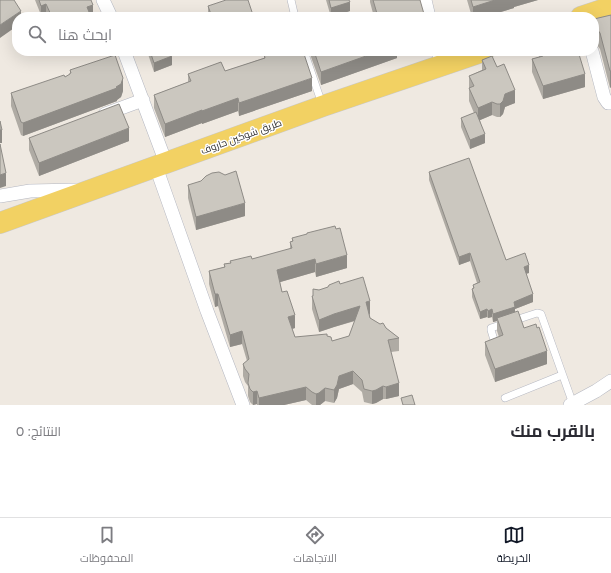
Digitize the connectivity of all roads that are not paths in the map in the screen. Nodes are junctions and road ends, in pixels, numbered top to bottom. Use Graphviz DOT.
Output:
graph roads {
  1 [pos="290,0"];
  2 [pos="425,0"];
  3 [pos="104,1"];
  4 [pos="611,7"];
  5 [pos="109,12"];
  6 [pos="294,12"];
  7 [pos="428,12"];
  8 [pos="597,12"];
  9 [pos="126,56"];
  10 [pos="306,56"];
  11 [pos="453,56"];
  12 [pos="593,56"];
  13 [pos="440,58"];
  14 [pos="143,100"];
  15 [pos="611,102"];
  16 [pos="323,106"];
  17 [pos="92,119"];
  18 [pos="161,165"];
  19 [pos="92,190"];
  20 [pos="0,196"];
  21 [pos="0,224"];
  22 [pos="494,340"];
  23 [pos="562,375"];
  24 [pos="611,381"];
  25 [pos="505,398"];
  26 [pos="242,405"];
  27 [pos="572,405"];
  1 -- 6 [label="lane"];
  2 -- 7 [label="street"];
  3 -- 5 [label="street"];
  4 -- 8 [label="main road"];
  9 -- 14 [label="street"];
  10 -- 16 [label="lane"];
  11 -- 13 [label="main road, طريق شوكين حاروف"];
  12 -- 15 [label="street"];
  13 -- 16 [label="main road, طريق شوكين حاروف"];
  14 -- 17 [label="street"];
  14 -- 18 [label="street"];
  16 -- 18 [label="main road, طريق شوكين حاروف"];
  18 -- 19 [label="main road, طريق شوكين حاروف"];
  18 -- 26 [label="street"];
  19 -- 20 [label="street"];
  19 -- 21 [label="main road, طريق شوكين حاروف"];
  22 -- 23 [label="lane"];
  23 -- 25 [label="lane"];
  23 -- 27 [label="lane"];
  24 -- 27 [label="street"];
}
